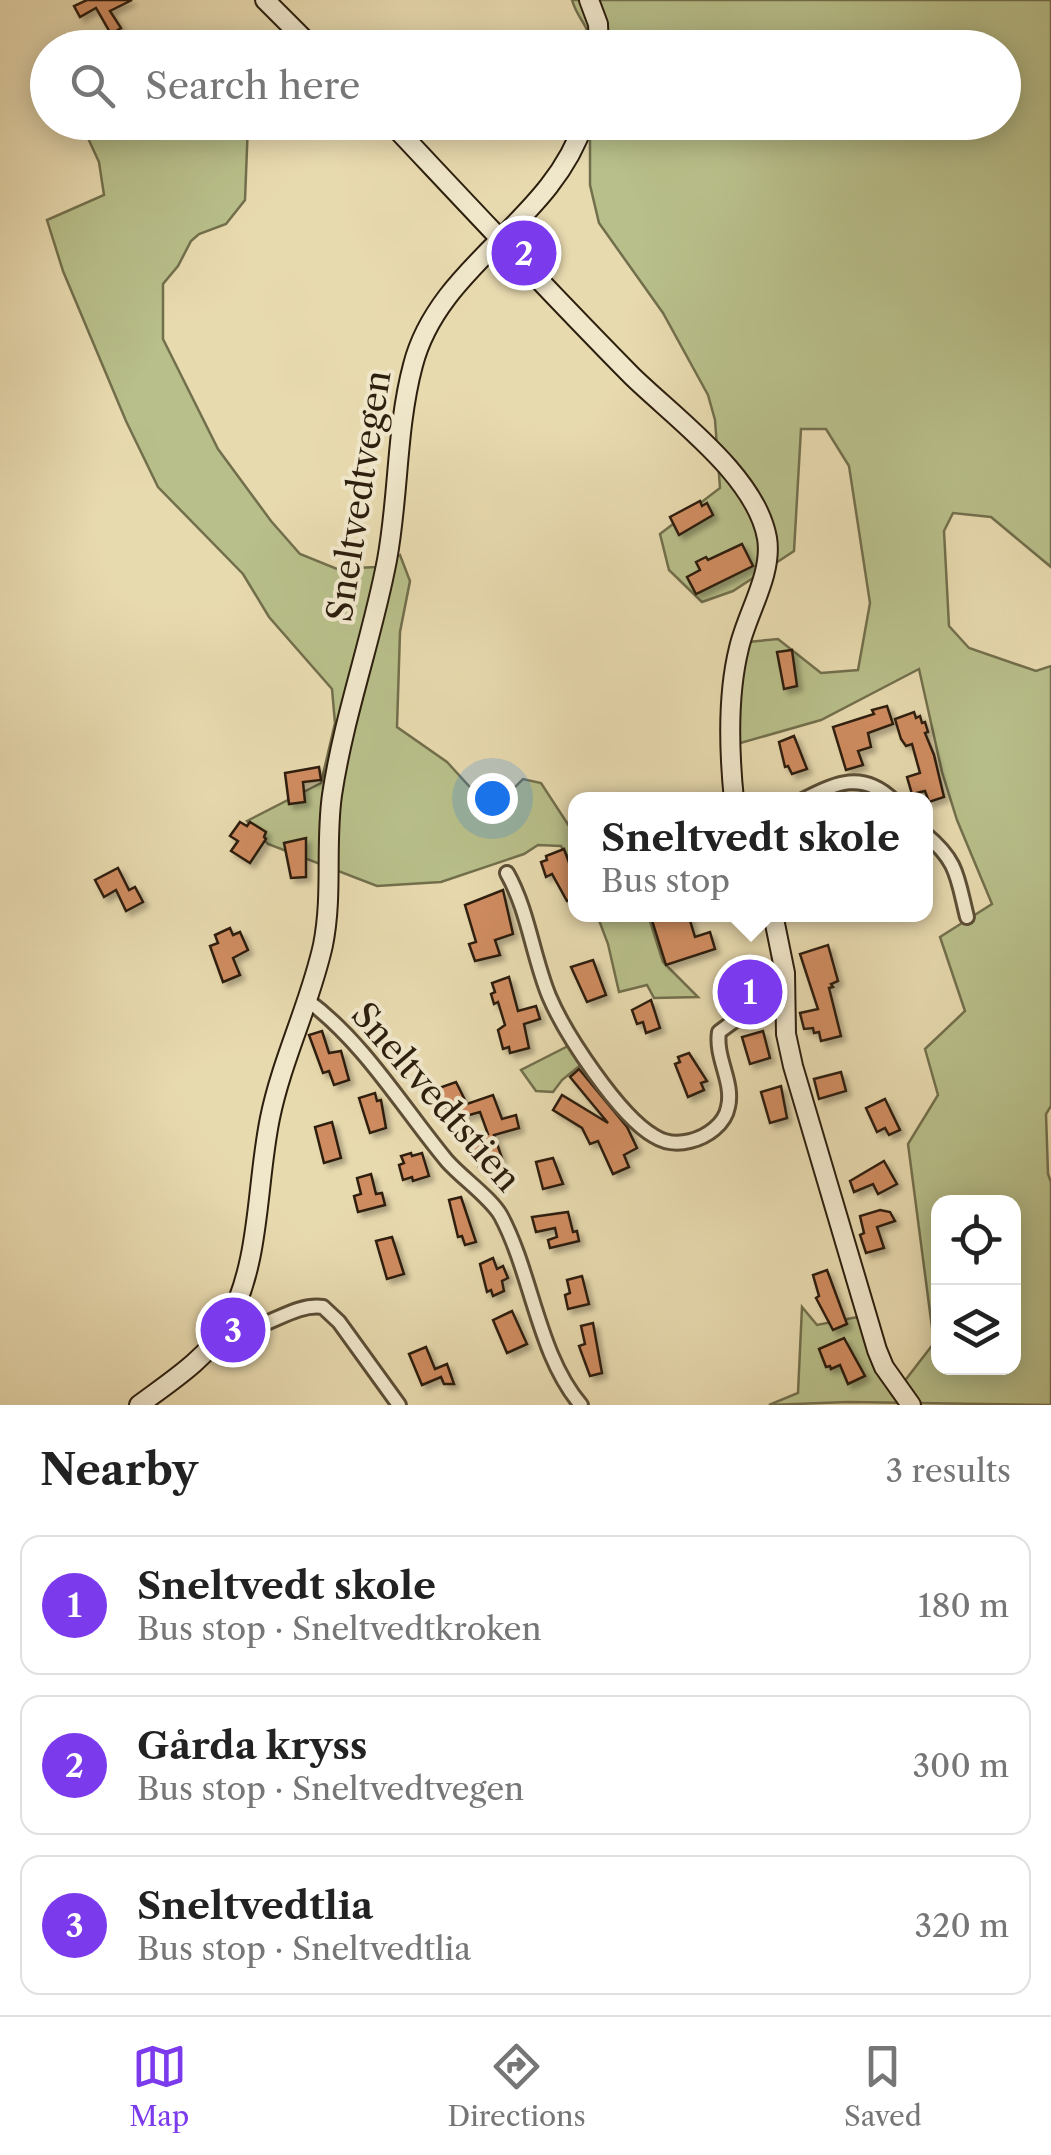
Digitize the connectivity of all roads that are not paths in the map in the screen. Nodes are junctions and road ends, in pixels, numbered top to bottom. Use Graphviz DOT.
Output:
graph roads {
  1 [pos="265,0"];
  2 [pos="590,0"];
  3 [pos="295,30"];
  4 [pos="598,30"];
  5 [pos="407,140"];
  6 [pos="577,140"];
  7 [pos="502,240"];
  8 [pos="734,792"];
  9 [pos="817,792"];
  10 [pos="883,792"];
  11 [pos="933,840"];
  12 [pos="507,873"];
  13 [pos="967,917"];
  14 [pos="775,922"];
  15 [pos="307,1000"];
  16 [pos="785,1001"];
  17 [pos="225,1328"];
  18 [pos="140,1405"];
  19 [pos="398,1405"];
  20 [pos="581,1405"];
  21 [pos="910,1405"];
  1 -- 3 [label="main road"];
  2 -- 4 [label="main road"];
  5 -- 7 [label="main road"];
  6 -- 7 [label="main road, Sneltvedtvegen"];
  7 -- 8 [label="main road"];
  7 -- 15 [label="main road, Sneltvedtvegen"];
  9 -- 10 [label="street"];
  11 -- 13 [label="street"];
  12 -- 16 [label="street"];
  14 -- 16 [label="main road"];
  15 -- 17 [label="main road, Sneltvedtvegen"];
  15 -- 20 [label="street, Sneltvedtstien"];
  16 -- 21 [label="main road"];
  17 -- 18 [label="main road, Sneltvedtvegen"];
  17 -- 19 [label="street"];
}
